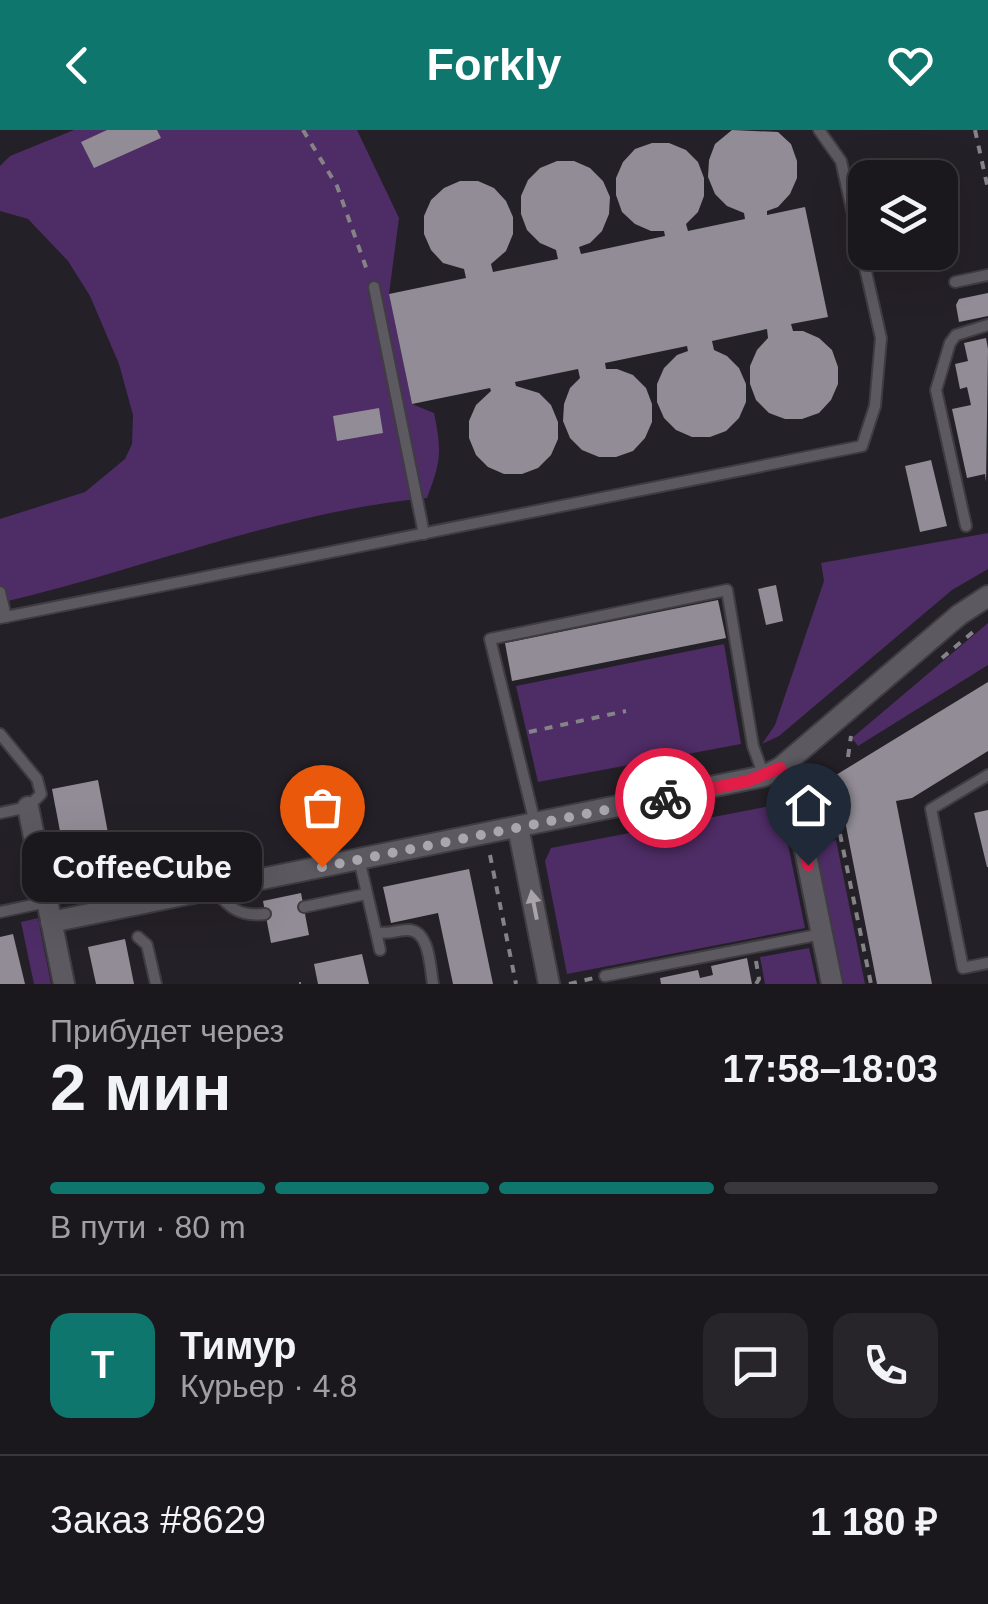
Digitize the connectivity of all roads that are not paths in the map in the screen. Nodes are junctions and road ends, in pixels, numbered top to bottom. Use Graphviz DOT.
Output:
graph roads {
  1 [pos="819,130"];
  2 [pos="988,275"];
  3 [pos="955,282"];
  4 [pos="374,287"];
  5 [pos="988,324"];
  6 [pos="966,526"];
  7 [pos="424,534"];
  8 [pos="0,592"];
  9 [pos="988,596"];
  10 [pos="3,618"];
  11 [pos="0,734"];
  12 [pos="772,772"];
  13 [pos="988,775"];
  14 [pos="28,807"];
  15 [pos="0,813"];
  16 [pos="527,825"];
  17 [pos="359,860"];
  18 [pos="212,889"];
  19 [pos="366,894"];
  20 [pos="304,906"];
  21 [pos="0,912"];
  22 [pos="49,912"];
  23 [pos="265,914"];
  24 [pos="376,932"];
  25 [pos="822,934"];
  26 [pos="138,937"];
  27 [pos="380,950"];
  28 [pos="988,962"];
  29 [pos="605,976"];
  30 [pos="64,984"];
  31 [pos="156,984"];
  32 [pos="433,984"];
  33 [pos="550,984"];
  34 [pos="832,984"];
  1 -- 7 [label="lane"];
  2 -- 3 [label="lane"];
  4 -- 7 [label="lane"];
  5 -- 6 [label="lane"];
  7 -- 10 [label="lane"];
  8 -- 10 [label="lane"];
  9 -- 12 [label="street"];
  11 -- 14 [label="lane"];
  12 -- 16 [label="street"];
  12 -- 16 [label="lane"];
  12 -- 25 [label="street"];
  13 -- 28 [label="lane"];
  14 -- 15 [label="lane"];
  14 -- 22 [label="street"];
  16 -- 17 [label="street"];
  33 -- 16 [label="street, one-way"];
  17 -- 18 [label="street"];
  17 -- 19 [label="lane"];
  18 -- 22 [label="street"];
  18 -- 23 [label="lane"];
  19 -- 20 [label="lane"];
  19 -- 24 [label="lane"];
  21 -- 22 [label="lane"];
  22 -- 30 [label="street"];
  24 -- 27 [label="lane"];
  24 -- 32 [label="lane"];
  25 -- 29 [label="lane"];
  25 -- 34 [label="street"];
  26 -- 31 [label="lane"];
}
